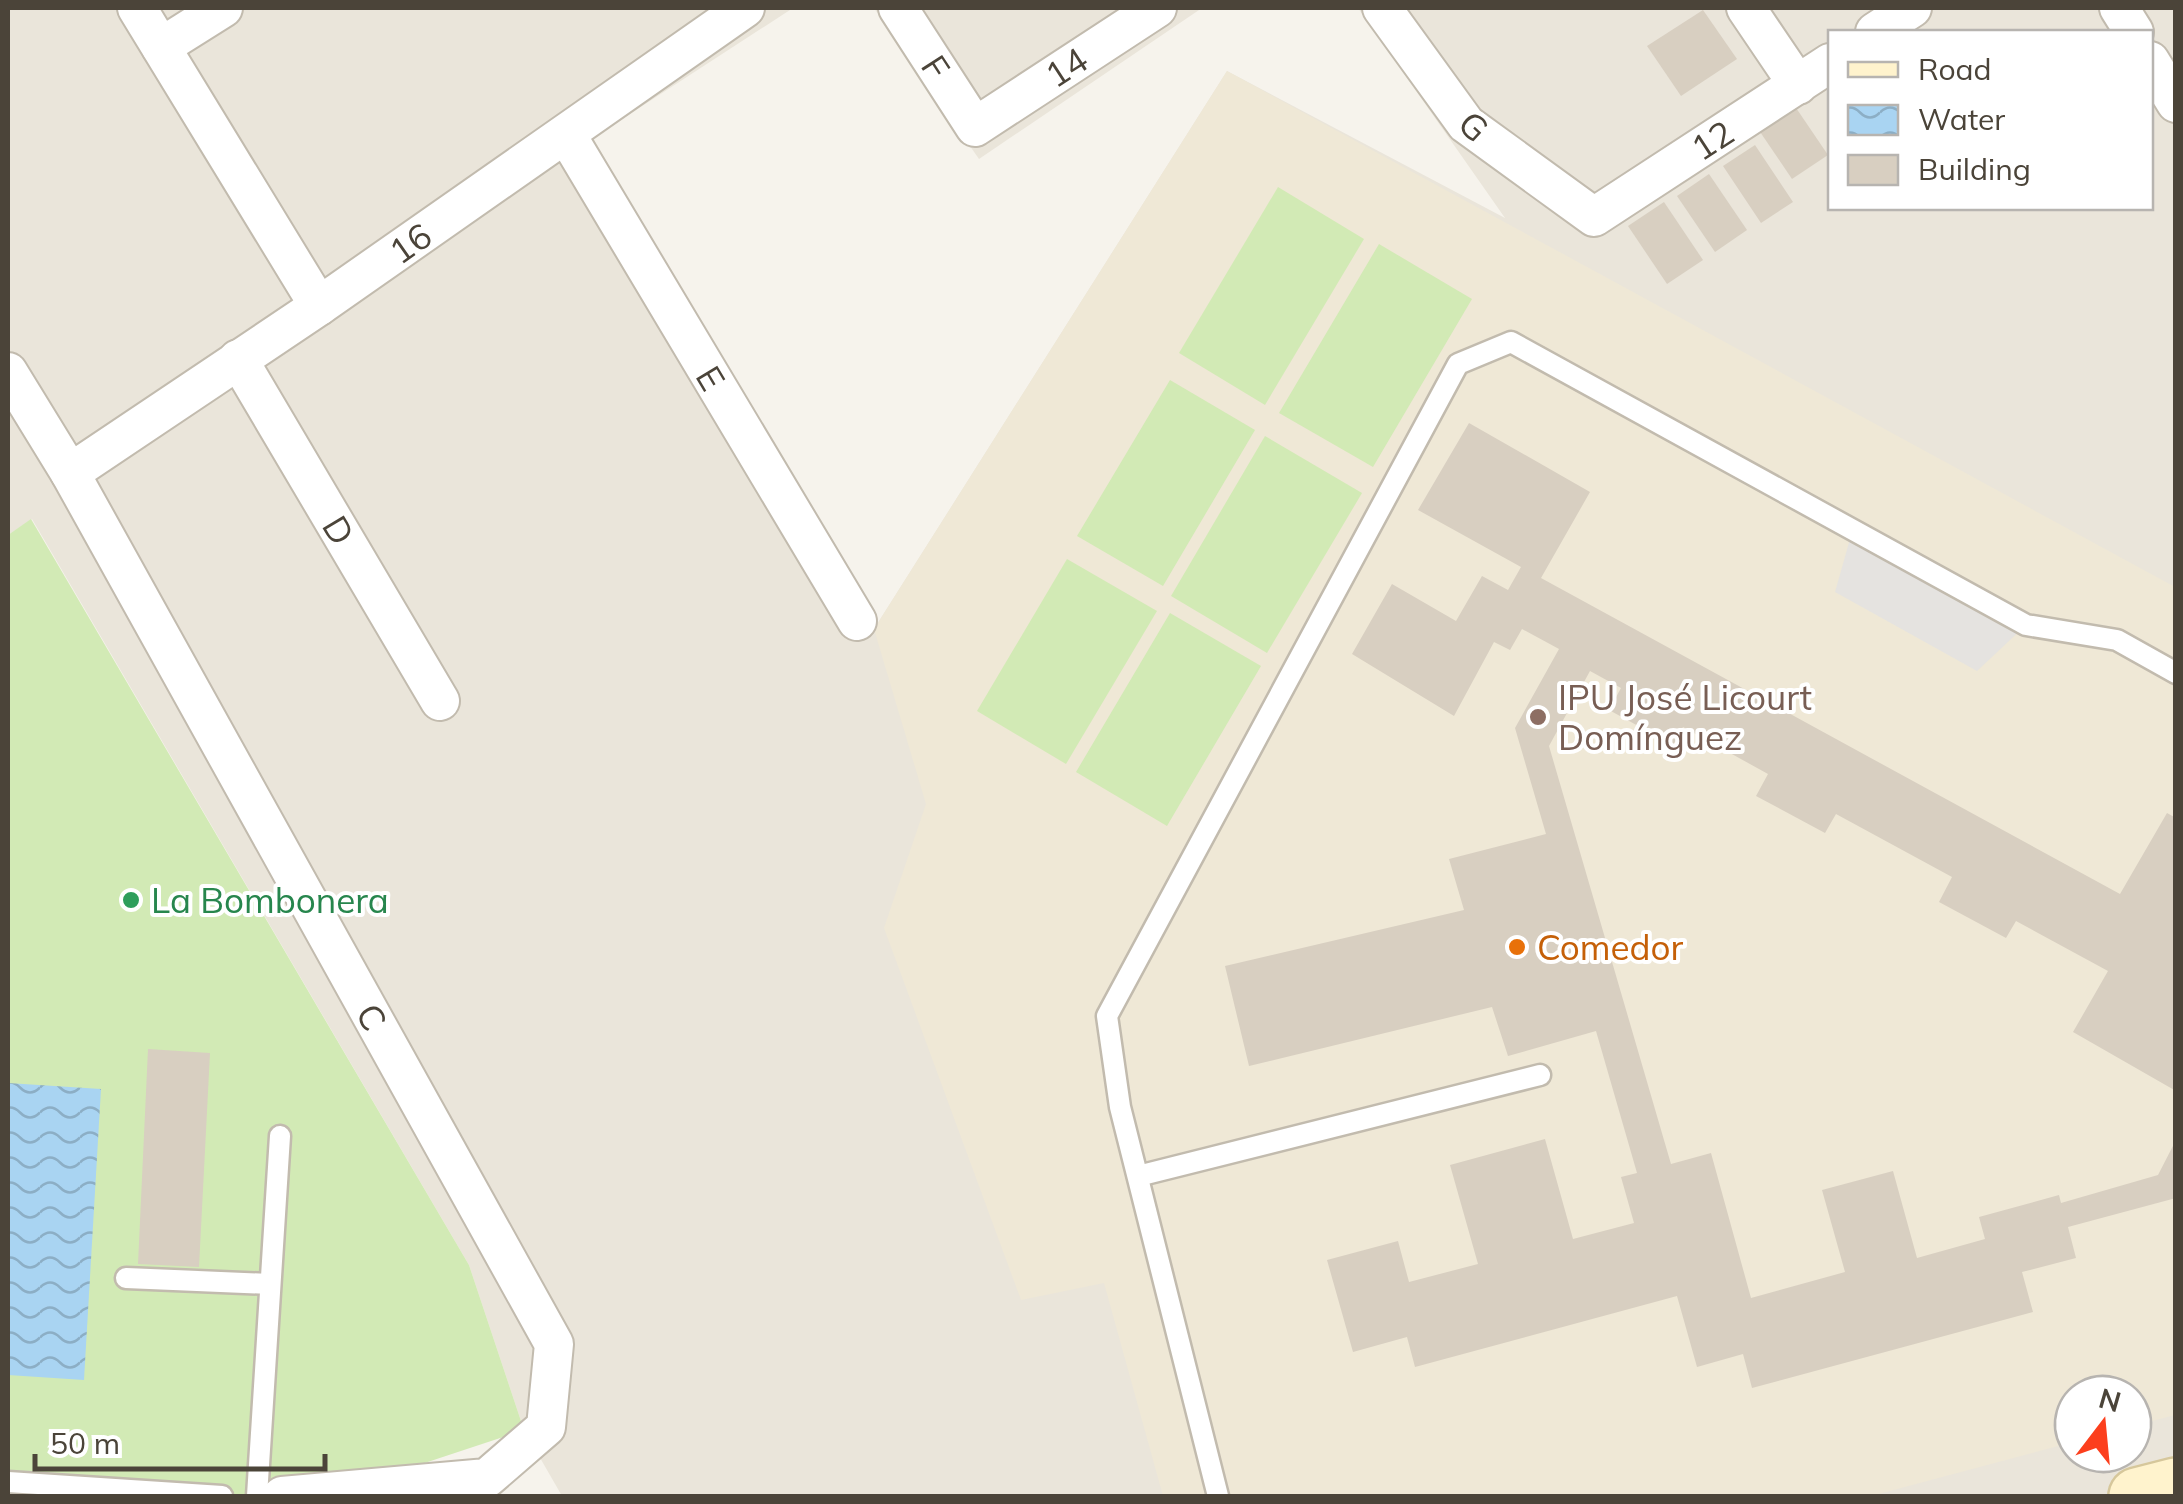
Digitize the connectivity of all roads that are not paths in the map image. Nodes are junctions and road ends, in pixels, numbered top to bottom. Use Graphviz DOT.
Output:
graph roads {
  1 [pos="137,8"];
  2 [pos="223,8"];
  3 [pos="746,8"];
  4 [pos="898,8"];
  5 [pos="1157,8"];
  6 [pos="1382,8"];
  7 [pos="1746,8"];
  8 [pos="1912,8"];
  9 [pos="2119,8"];
  10 [pos="1878,30"];
  11 [pos="2133,30"];
  12 [pos="161,48"];
  13 [pos="1828,64"];
  14 [pos="2153,65"];
  15 [pos="1798,85"];
  16 [pos="2176,102"];
  17 [pos="975,127"];
  18 [pos="566,134"];
  19 [pos="1594,216"];
  20 [pos="319,306"];
  21 [pos="238,359"];
  22 [pos="8,372"];
  23 [pos="70,473"];
  24 [pos="857,621"];
  25 [pos="2176,673"];
  26 [pos="440,701"];
  27 [pos="1540,1075"];
  28 [pos="280,1136"];
  29 [pos="1138,1176"];
  30 [pos="126,1278"];
  31 [pos="270,1284"];
  32 [pos="8,1482"];
  33 [pos="2176,1486"];
  34 [pos="222,1496"];
  35 [pos="257,1496"];
  36 [pos="282,1496"];
  37 [pos="1218,1496"];
  38 [pos="2137,1496"];
  1 -- 12 [label="street"];
  2 -- 12 [label="street"];
  3 -- 18 [label="street, 16"];
  4 -- 17 [label="street, F"];
  5 -- 17 [label="street, 14"];
  6 -- 19 [label="street, G"];
  7 -- 15 [label="street"];
  8 -- 10 [label="street"];
  9 -- 11 [label="street"];
  12 -- 20 [label="street"];
  13 -- 15 [label="street, 12"];
  14 -- 16 [label="street"];
  15 -- 19 [label="street, 12"];
  18 -- 20 [label="street, 16"];
  18 -- 24 [label="street, E"];
  20 -- 21 [label="street, 16"];
  21 -- 23 [label="street, 16"];
  21 -- 26 [label="street, D"];
  22 -- 23 [label="street, C"];
  23 -- 36 [label="street, C"];
  25 -- 29 [label="lane"];
  27 -- 29 [label="lane"];
  28 -- 31 [label="lane"];
  29 -- 37 [label="lane"];
  30 -- 31 [label="lane"];
  31 -- 35 [label="lane"];
  32 -- 34 [label="lane"];
  33 -- 38 [label="main road"];
}
